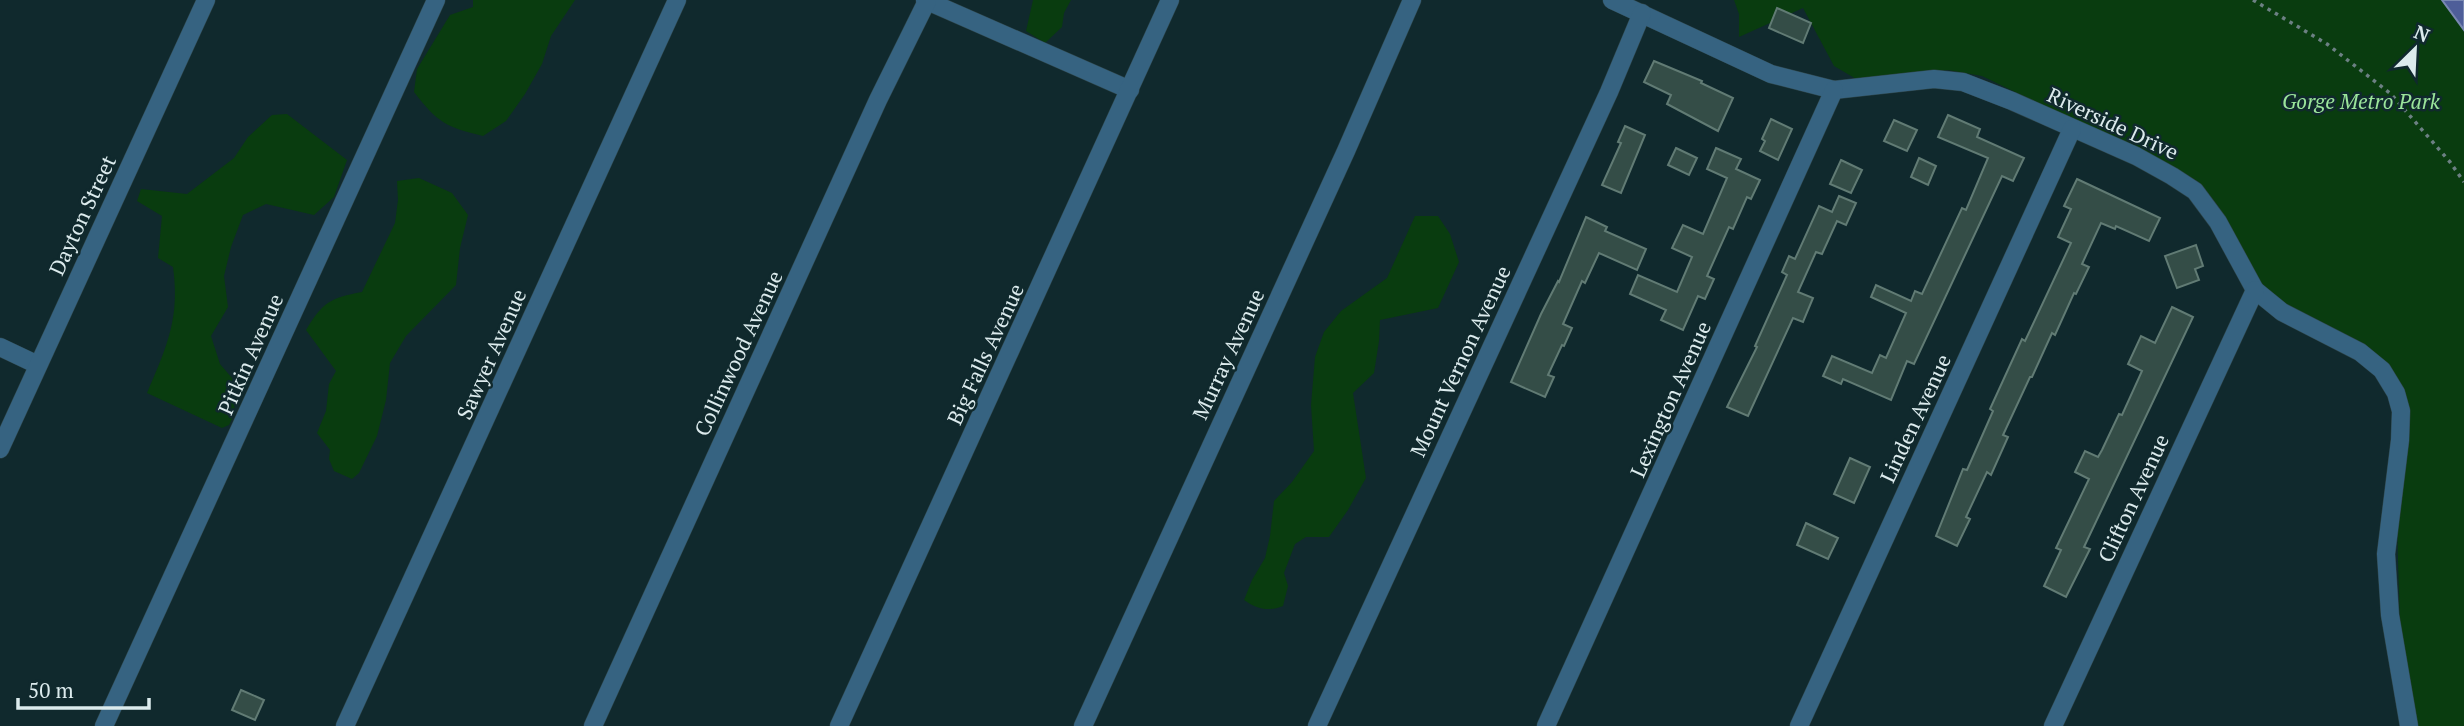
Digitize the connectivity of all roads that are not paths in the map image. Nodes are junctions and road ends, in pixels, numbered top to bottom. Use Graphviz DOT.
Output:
graph roads {
  1 [pos="436,0"];
  2 [pos="677,0"];
  3 [pos="926,0"];
  4 [pos="1170,0"];
  5 [pos="1412,0"];
  6 [pos="1612,0"];
  7 [pos="204,1"];
  8 [pos="1642,13"];
  9 [pos="1130,90"];
  10 [pos="1834,90"];
  11 [pos="2072,129"];
  12 [pos="2255,290"];
  13 [pos="0,347"];
  14 [pos="38,365"];
  15 [pos="0,449"];
  16 [pos="104,726"];
  17 [pos="345,726"];
  18 [pos="593,726"];
  19 [pos="839,726"];
  20 [pos="1083,726"];
  21 [pos="1317,726"];
  22 [pos="1546,726"];
  23 [pos="1799,726"];
  24 [pos="2053,726"];
  25 [pos="2409,726"];
  1 -- 16 [label="street, Pitkin Avenue"];
  2 -- 17 [label="street, Sawyer Avenue"];
  3 -- 9 [label="street"];
  3 -- 18 [label="street, Collinwood Avenue"];
  4 -- 9 [label="street, Big Falls Avenue"];
  5 -- 20 [label="street, Murray Avenue"];
  6 -- 8 [label="street, Riverside Drive"];
  7 -- 14 [label="street, Dayton Street"];
  8 -- 10 [label="street, Riverside Drive"];
  8 -- 21 [label="street, Mount Vernon Avenue"];
  9 -- 19 [label="street, Big Falls Avenue"];
  10 -- 11 [label="street, Riverside Drive"];
  10 -- 22 [label="street, Lexington Avenue"];
  11 -- 12 [label="street, Riverside Drive"];
  11 -- 23 [label="street, Linden Avenue"];
  12 -- 24 [label="street, Clifton Avenue"];
  12 -- 25 [label="street, Riverside Drive"];
  13 -- 14 [label="street"];
  14 -- 15 [label="street, Dayton Street"];
}
